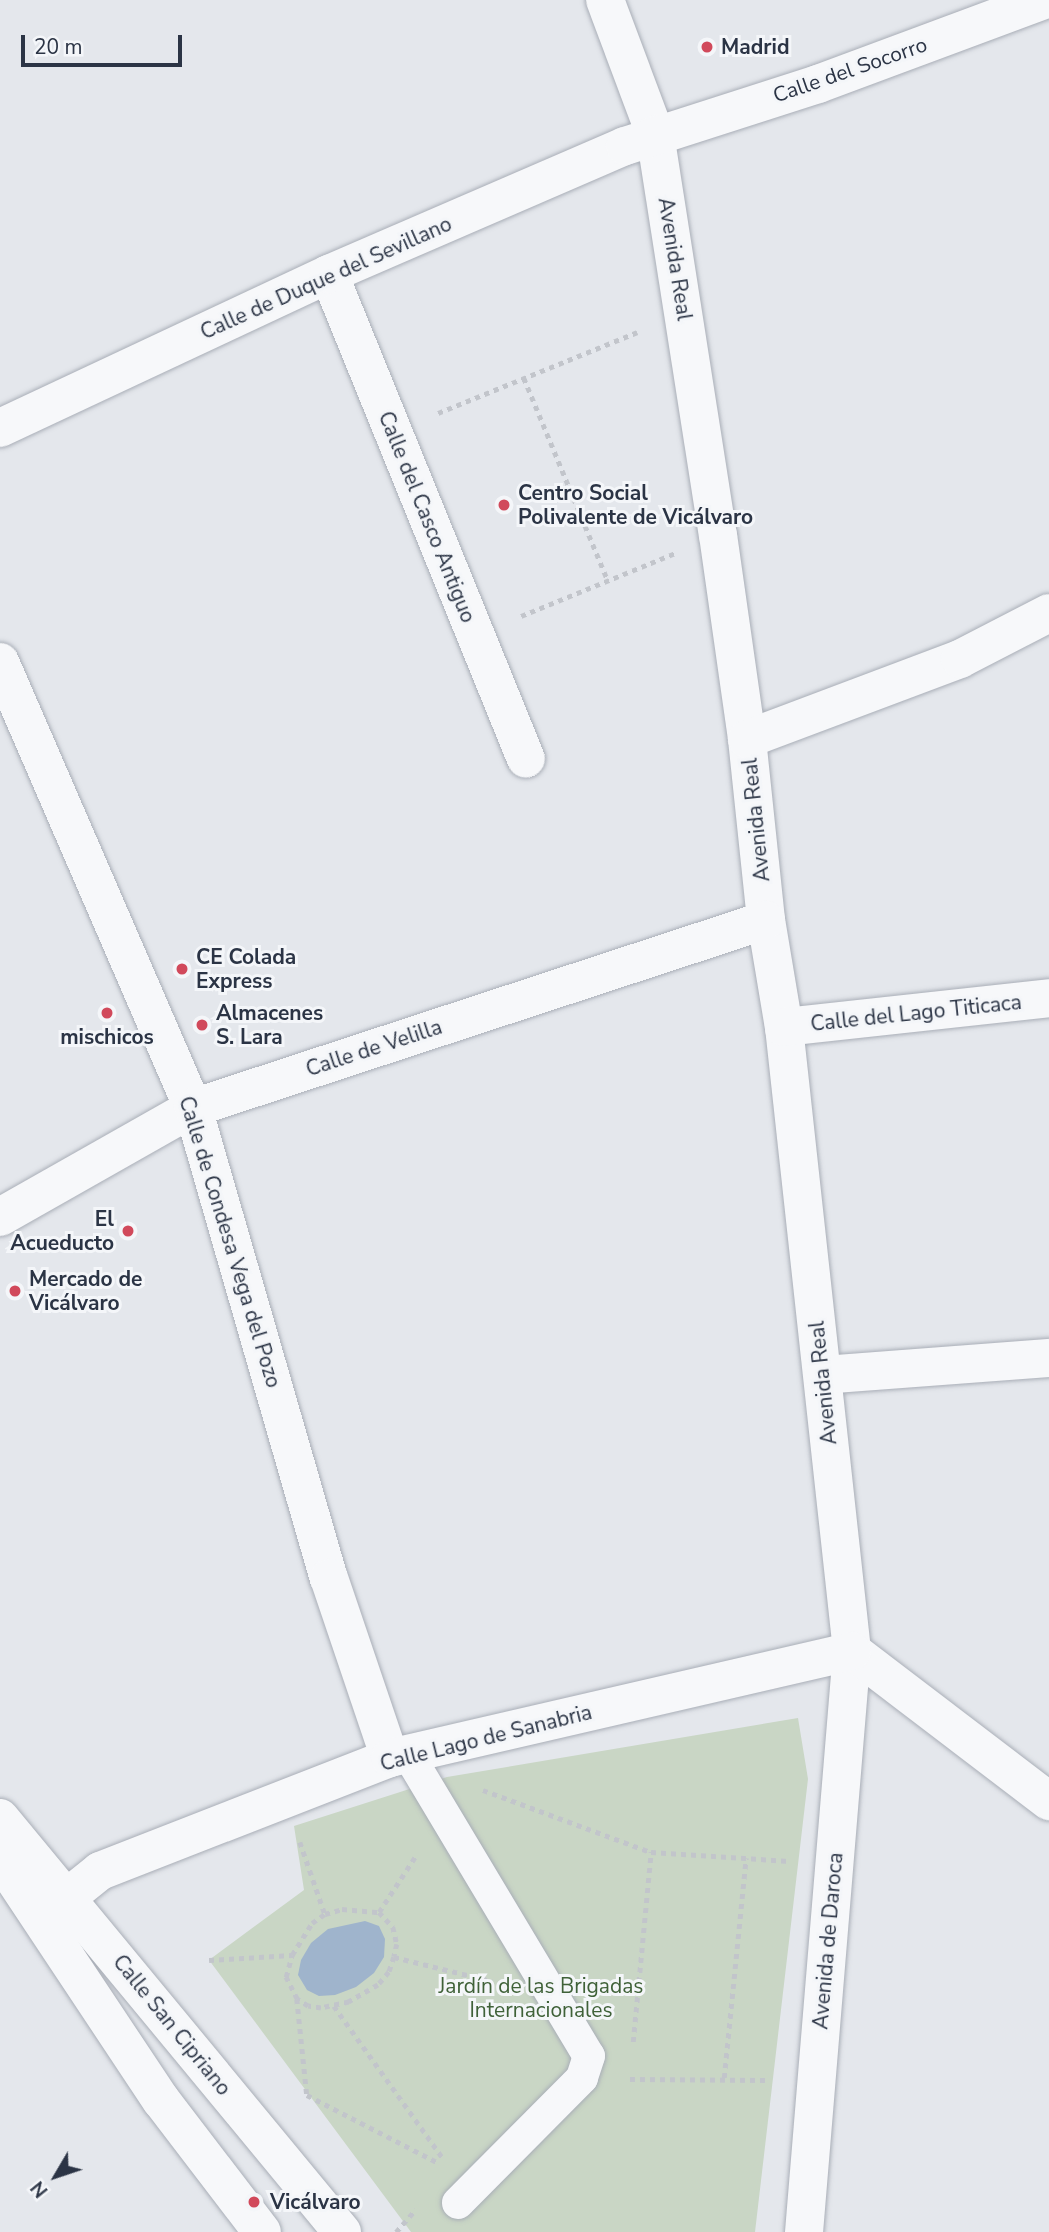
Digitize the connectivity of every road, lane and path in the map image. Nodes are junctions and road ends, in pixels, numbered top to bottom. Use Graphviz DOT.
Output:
graph roads {
  1 [pos="605,0"];
  2 [pos="1044,0"];
  3 [pos="655,134"];
  4 [pos="328,274"];
  5 [pos="683,313"];
  6 [pos="524,378"];
  7 [pos="0,428"];
  8 [pos="392,431"];
  9 [pos="718,535"];
  10 [pos="608,581"];
  11 [pos="1049,613"];
  12 [pos="474,635"];
  13 [pos="0,662"];
  14 [pos="747,739"];
  15 [pos="526,759"];
  16 [pos="766,920"];
  17 [pos="1049,998"];
  18 [pos="784,1027"];
  19 [pos="193,1108"];
  20 [pos="0,1217"];
  21 [pos="1049,1358"];
  22 [pos="823,1375"];
  23 [pos="852,1651"];
  24 [pos="399,1756"];
  25 [pos="472,1786"];
  26 [pos="1049,1801"];
  27 [pos="0,1818"];
  28 [pos="298,1838"];
  29 [pos="422,1846"];
  30 [pos="651,1852"];
  31 [pos="0,1858"];
  32 [pos="746,1858"];
  33 [pos="835,1864"];
  34 [pos="65,1896"];
  35 [pos="379,1912"];
  36 [pos="325,1914"];
  37 [pos="53,1941"];
  38 [pos="292,1955"];
  39 [pos="394,1957"];
  40 [pos="209,1960"];
  41 [pos="503,1984"];
  42 [pos="297,1999"];
  43 [pos="334,2006"];
  44 [pos="633,2052"];
  45 [pos="631,2066"];
  46 [pos="724,2078"];
  47 [pos="816,2081"];
  48 [pos="457,2203"];
  49 [pos="339,2230"];
  50 [pos="262,2232"];
  51 [pos="804,2232"];
  1 -- 3 [label="street, Avenida Real"];
  2 -- 3 [label="street, Calle del Socorro"];
  3 -- 4 [label="street, Calle de Duque del Sevillano"];
  3 -- 5 [label="street, Avenida Real"];
  4 -- 7 [label="street, Calle de Duque del Sevillano"];
  4 -- 8 [label="street, Calle del Casco Antiguo"];
  5 -- 6 [label="path"];
  5 -- 9 [label="street, Avenida Real"];
  6 -- 8 [label="path"];
  6 -- 10 [label="path"];
  8 -- 12 [label="street, Calle del Casco Antiguo"];
  9 -- 10 [label="path"];
  9 -- 14 [label="street, Avenida Real"];
  10 -- 12 [label="path"];
  11 -- 14 [label="street"];
  12 -- 15 [label="street, Calle del Casco Antiguo"];
  13 -- 19 [label="street, Calle de Condesa Vega del Pozo"];
  14 -- 16 [label="street, Avenida Real"];
  16 -- 18 [label="street, Avenida Real"];
  16 -- 19 [label="street, Calle de Velilla"];
  17 -- 18 [label="street, Calle del Lago Titicaca"];
  18 -- 22 [label="street, Avenida Real"];
  19 -- 20 [label="street, Calle de Velilla"];
  19 -- 24 [label="street, Calle de Condesa Vega del Pozo"];
  21 -- 22 [label="street"];
  22 -- 23 [label="street, Avenida Real"];
  23 -- 24 [label="street, Calle Lago de Sanabria"];
  23 -- 26 [label="street"];
  23 -- 33 [label="street, Avenida de Daroca"];
  24 -- 34 [label="street, Calle Lago de Sanabria"];
  24 -- 48 [label="lane"];
  25 -- 30 [label="path"];
  27 -- 34 [label="street, Calle San Cipriano"];
  28 -- 36 [label="path"];
  29 -- 35 [label="path"];
  30 -- 32 [label="path"];
  30 -- 44 [label="path"];
  31 -- 37 [label="street, Calle San Cipriano"];
  32 -- 33 [label="path"];
  32 -- 46 [label="path"];
  33 -- 47 [label="street, Avenida de Daroca"];
  34 -- 37 [label="street"];
  34 -- 49 [label="street, Calle San Cipriano"];
  35 -- 36 [label="path"];
  35 -- 39 [label="path"];
  36 -- 38 [label="path"];
  37 -- 50 [label="street, Calle San Cipriano"];
  38 -- 40 [label="path"];
  38 -- 42 [label="path"];
  39 -- 41 [label="path"];
  39 -- 43 [label="path"];
  42 -- 43 [label="path"];
  42 -- 43 [label="path"];
  45 -- 46 [label="path"];
  46 -- 47 [label="path"];
  47 -- 51 [label="street, Avenida de Daroca"];
}
